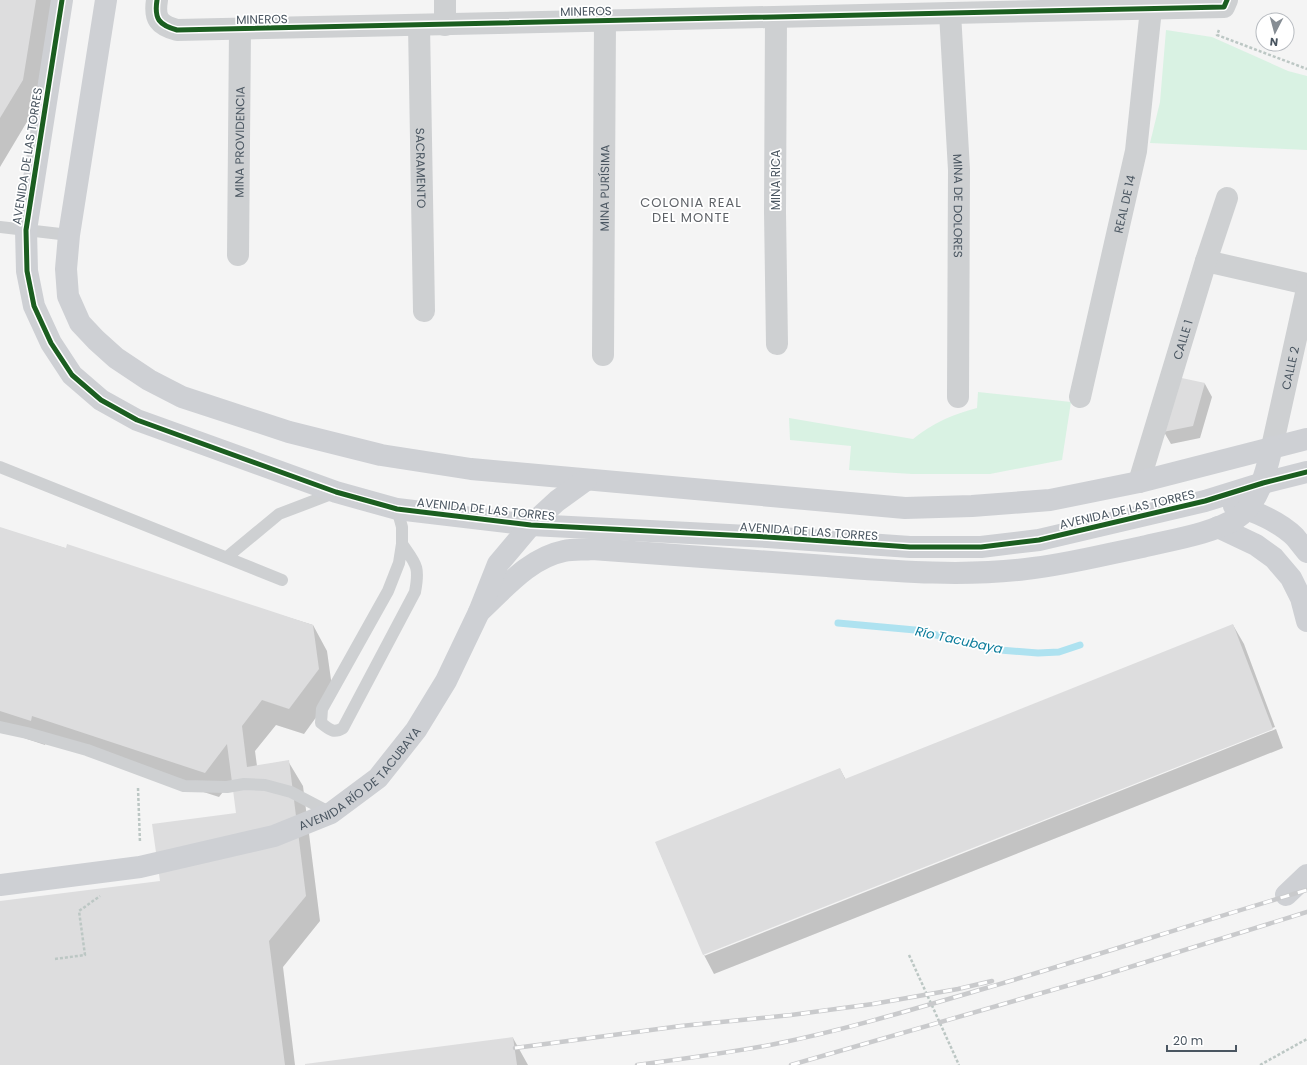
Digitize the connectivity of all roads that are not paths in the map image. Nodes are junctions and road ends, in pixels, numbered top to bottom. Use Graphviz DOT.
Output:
graph roads {
  1 [pos="62,0"];
  2 [pos="106,0"];
  3 [pos="157,0"];
  4 [pos="445,0"];
  5 [pos="1226,4"];
  6 [pos="1102,5"];
  7 [pos="753,9"];
  8 [pos="1151,9"];
  9 [pos="950,13"];
  10 [pos="776,17"];
  11 [pos="605,21"];
  12 [pos="419,25"];
  13 [pos="445,25"];
  14 [pos="240,29"];
  15 [pos="1227,198"];
  16 [pos="0,227"];
  17 [pos="26,230"];
  18 [pos="69,235"];
  19 [pos="238,255"];
  20 [pos="1206,261"];
  21 [pos="1307,284"];
  22 [pos="1307,289"];
  23 [pos="424,311"];
  24 [pos="778,344"];
  25 [pos="603,355"];
  26 [pos="1080,397"];
  27 [pos="958,398"];
  28 [pos="1307,439"];
  29 [pos="1272,447"];
  30 [pos="0,467"];
  31 [pos="1307,472"];
  32 [pos="586,480"];
  33 [pos="1139,482"];
  34 [pos="1263,483"];
  35 [pos="336,492"];
  36 [pos="1205,501"];
  37 [pos="397,509"];
  38 [pos="1248,509"];
  39 [pos="476,518"];
  40 [pos="531,525"];
  41 [pos="1218,527"];
  42 [pos="402,544"];
  43 [pos="1307,552"];
  44 [pos="227,557"];
  45 [pos="498,564"];
  46 [pos="282,580"];
  47 [pos="479,612"];
  48 [pos="1307,621"];
  49 [pos="0,727"];
  50 [pos="331,813"];
  51 [pos="1307,875"];
  52 [pos="0,885"];
  53 [pos="1286,895"];
  1 -- 17 [label="street, AVENIDA DE LAS TORRES"];
  2 -- 18 [label="street, AVENIDA DE LAS TORRES"];
  3 -- 14 [label="street, MINEROS"];
  4 -- 13 [label="street"];
  5 -- 8 [label="street, MINEROS"];
  6 -- 8 [label="street, MINEROS"];
  6 -- 9 [label="street, MINEROS"];
  7 -- 10 [label="street, MINEROS"];
  7 -- 11 [label="street, MINEROS"];
  8 -- 26 [label="street, REAL DE 14"];
  9 -- 10 [label="street, MINEROS"];
  9 -- 27 [label="street, MINA DE DOLORES"];
  10 -- 24 [label="street, MINA RICA"];
  11 -- 13 [label="street, MINEROS"];
  11 -- 25 [label="street, MINA PURÍSIMA"];
  12 -- 13 [label="street, MINEROS"];
  12 -- 14 [label="street, MINEROS"];
  12 -- 23 [label="street, SACRAMENTO"];
  14 -- 19 [label="street, MINA PROVIDENCIA"];
  15 -- 20 [label="street, CALLE 1"];
  16 -- 17 [label="lane"];
  17 -- 18 [label="lane"];
  17 -- 35 [label="street, AVENIDA DE LAS TORRES"];
  18 -- 32 [label="street, AVENIDA DE LAS TORRES"];
  20 -- 21 [label="street"];
  20 -- 33 [label="street, CALLE 1"];
  22 -- 29 [label="street, CALLE 2"];
  28 -- 29 [label="street, AVENIDA DE LAS TORRES"];
  29 -- 33 [label="street, AVENIDA DE LAS TORRES"];
  29 -- 34 [label="street"];
  30 -- 44 [label="lane"];
  31 -- 34 [label="street, AVENIDA DE LAS TORRES"];
  32 -- 33 [label="street, AVENIDA DE LAS TORRES"];
  32 -- 40 [label="street, AVENIDA RÍO DE TACUBAYA"];
  34 -- 36 [label="street, AVENIDA DE LAS TORRES"];
  34 -- 38 [label="street"];
  35 -- 37 [label="street, AVENIDA DE LAS TORRES"];
  35 -- 44 [label="lane"];
  36 -- 38 [label="street"];
  36 -- 40 [label="street, AVENIDA DE LAS TORRES"];
  37 -- 39 [label="street, AVENIDA DE LAS TORRES"];
  37 -- 42 [label="lane"];
  38 -- 41 [label="street"];
  38 -- 43 [label="street"];
  39 -- 40 [label="street, AVENIDA DE LAS TORRES"];
  39 -- 45 [label="street"];
  40 -- 45 [label="street, AVENIDA RÍO DE TACUBAYA"];
  41 -- 47 [label="street"];
  41 -- 48 [label="street"];
  42 -- 42 [label="lane"];
  44 -- 46 [label="lane"];
  45 -- 47 [label="street, AVENIDA RÍO DE TACUBAYA"];
  47 -- 50 [label="street, AVENIDA RÍO DE TACUBAYA"];
  49 -- 50 [label="lane"];
  50 -- 52 [label="street, AVENIDA RÍO DE TACUBAYA"];
  51 -- 53 [label="street"];
}
